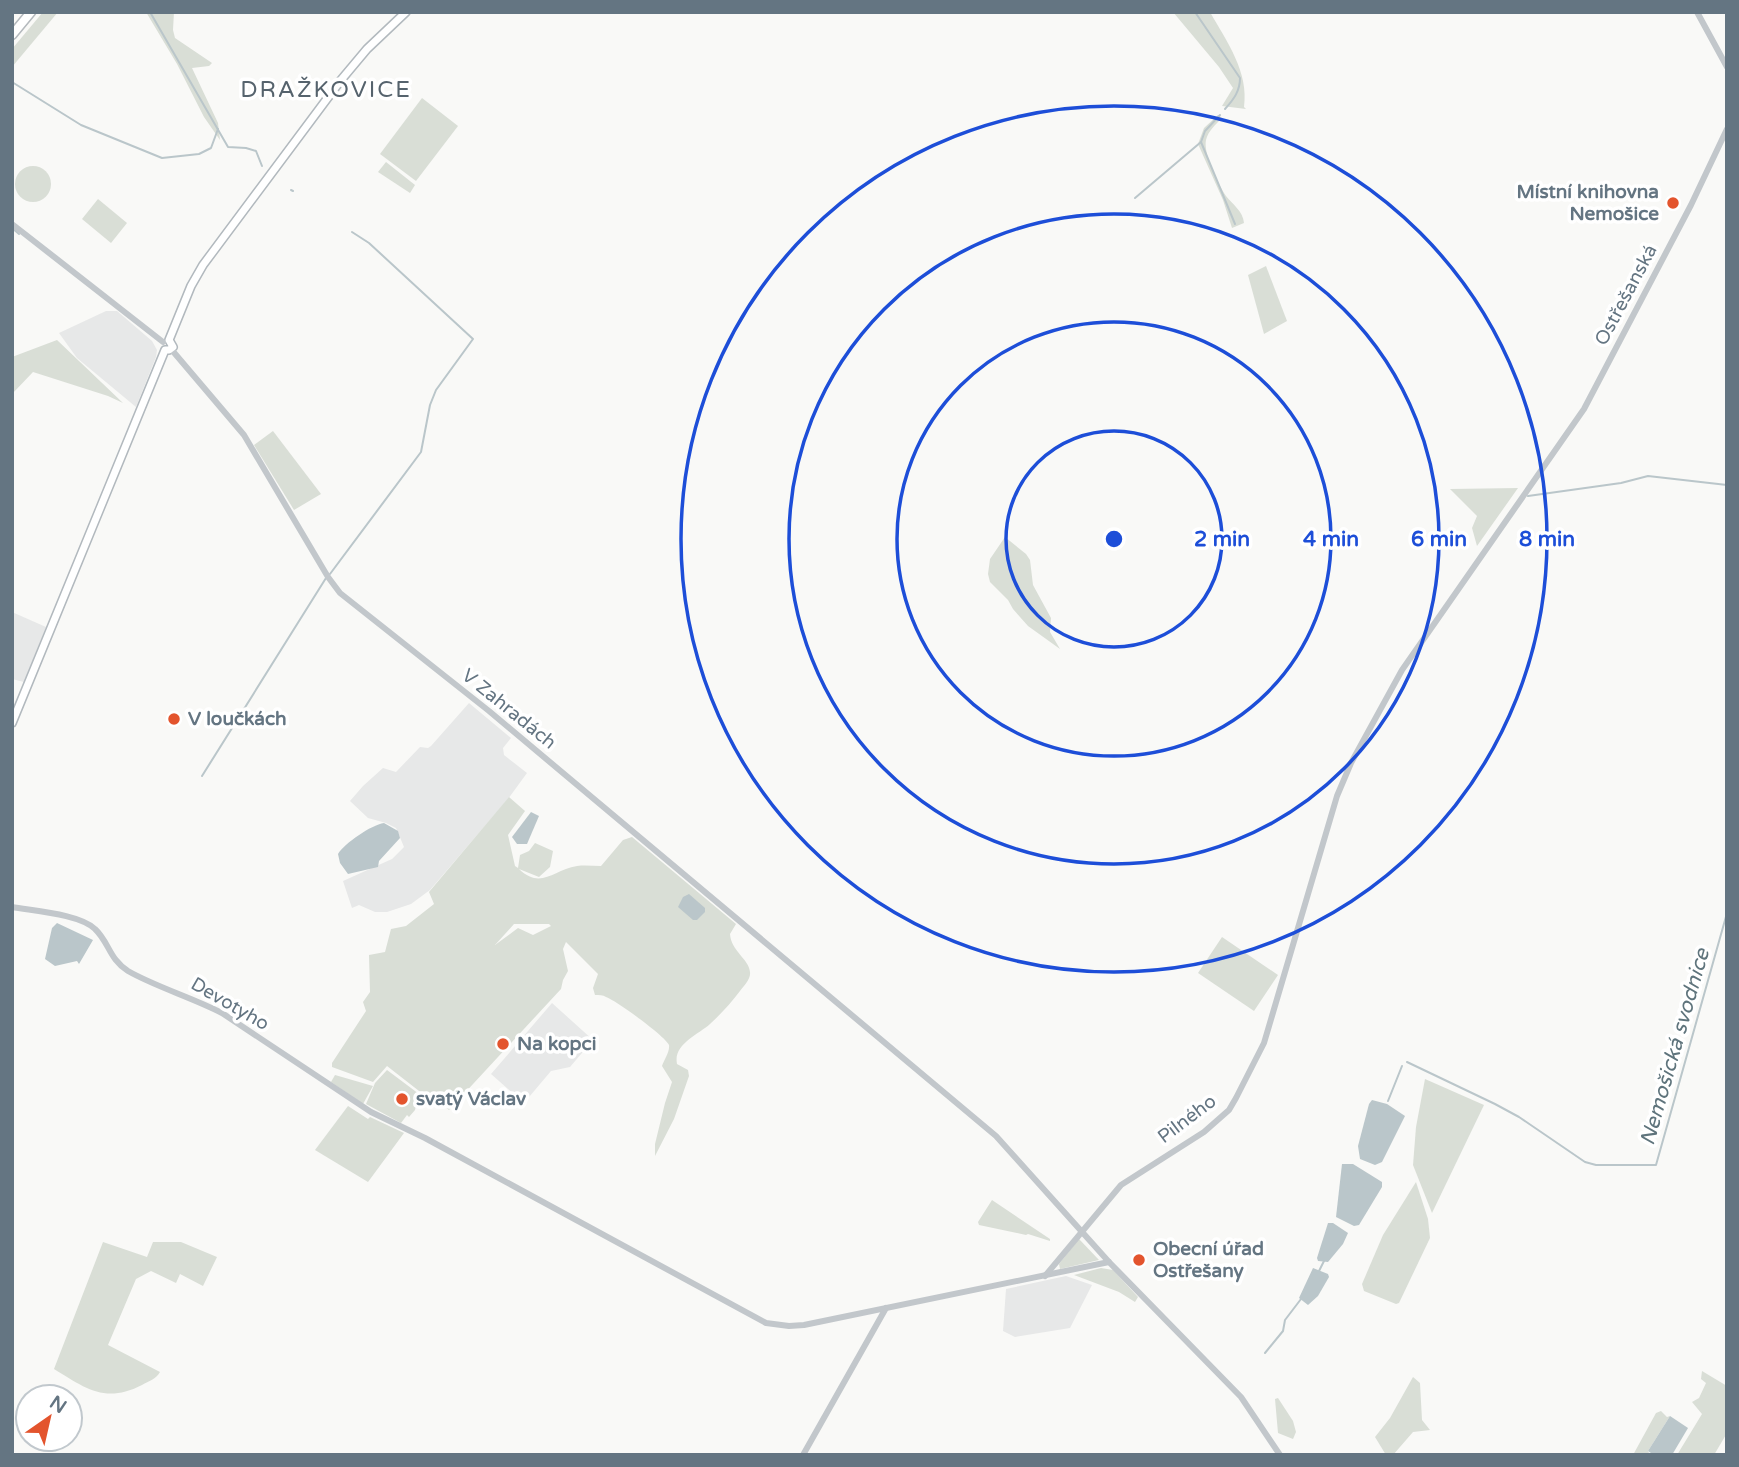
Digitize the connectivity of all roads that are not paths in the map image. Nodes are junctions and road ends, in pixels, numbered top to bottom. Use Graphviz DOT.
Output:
graph roads {
  1 [pos="31,12"];
  2 [pos="406,12"];
  3 [pos="1697,12"];
  4 [pos="12,35"];
  5 [pos="1713,42"];
  6 [pos="1727,53"];
  7 [pos="1725,65"];
  8 [pos="1727,129"];
  9 [pos="12,224"];
  10 [pos="167,345"];
  11 [pos="12,723"];
  12 [pos="12,906"];
  13 [pos="1287,965"];
  14 [pos="1081,1231"];
  15 [pos="1109,1262"];
  16 [pos="1045,1276"];
  17 [pos="886,1308"];
  18 [pos="803,1455"];
  19 [pos="1280,1455"];
  1 -- 4 [label="main road"];
  2 -- 10 [label="main road"];
  3 -- 5 [label="street"];
  5 -- 6 [label="street"];
  5 -- 7 [label="street"];
  6 -- 7 [label="street"];
  8 -- 13 [label="street, Ostřešanská"];
  9 -- 10 [label="street, V Zahradách"];
  10 -- 11 [label="main road"];
  10 -- 14 [label="street, V Zahradách"];
  12 -- 17 [label="street, Devotyho"];
  13 -- 14 [label="street, Pilného"];
  14 -- 15 [label="street, V Zahradách"];
  14 -- 16 [label="street, Pilného"];
  15 -- 16 [label="street, Devotyho"];
  15 -- 19 [label="street, V Zahradách"];
  16 -- 17 [label="street, Devotyho"];
  17 -- 18 [label="street"];
}
